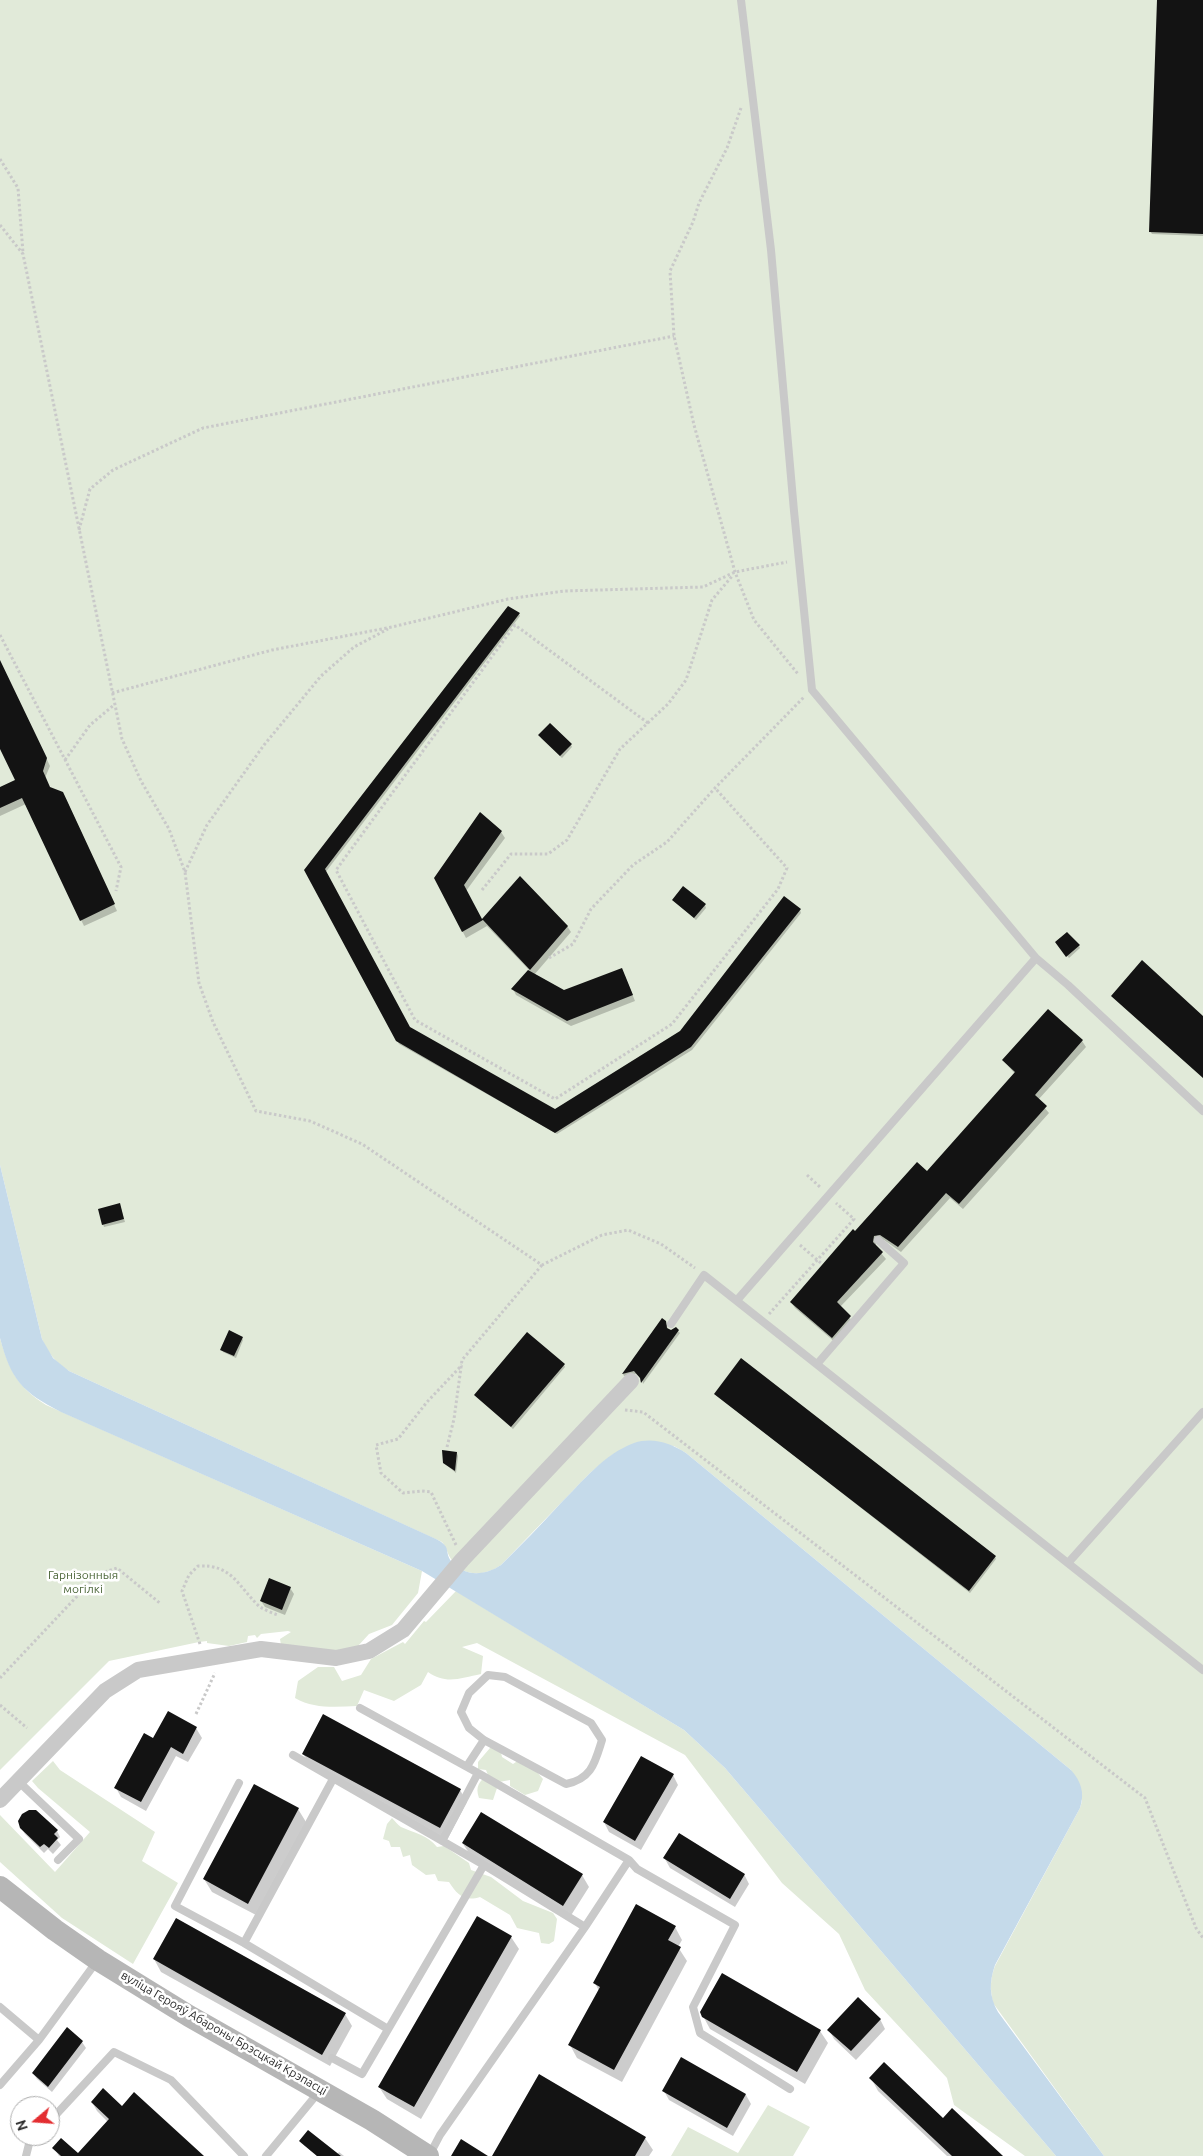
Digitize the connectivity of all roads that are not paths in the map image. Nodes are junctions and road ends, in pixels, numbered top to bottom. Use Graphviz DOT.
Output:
graph roads {
  1 [pos="741,0"];
  2 [pos="1036,958"];
  3 [pos="1203,1111"];
  4 [pos="878,1240"];
  5 [pos="738,1299"];
  6 [pos="671,1324"];
  7 [pos="818,1363"];
  8 [pos="631,1381"];
  9 [pos="1203,1412"];
  10 [pos="1068,1563"];
  11 [pos="1203,1670"];
  12 [pos="360,1708"];
  13 [pos="484,1740"];
  14 [pos="293,1755"];
  15 [pos="467,1766"];
  16 [pos="478,1773"];
  17 [pos="333,1779"];
  18 [pos="18,1781"];
  19 [pos="239,1783"];
  20 [pos="0,1800"];
  21 [pos="442,1841"];
  22 [pos="58,1860"];
  23 [pos="629,1860"];
  24 [pos="484,1865"];
  25 [pos="0,1887"];
  26 [pos="585,1927"];
  27 [pos="244,1943"];
  28 [pos="98,1960"];
  29 [pos="0,2007"];
  30 [pos="388,2029"];
  31 [pos="38,2040"];
  32 [pos="332,2058"];
  33 [pos="0,2085"];
  34 [pos="790,2089"];
  35 [pos="321,2090"];
  36 [pos="60,2110"];
  37 [pos="244,2156"];
  38 [pos="266,2156"];
  39 [pos="428,2156"];
  1 -- 2 [label="lane"];
  2 -- 3 [label="lane"];
  2 -- 5 [label="lane"];
  4 -- 7 [label="lane"];
  5 -- 6 [label="lane"];
  5 -- 7 [label="lane"];
  7 -- 10 [label="lane"];
  8 -- 18 [label="street"];
  9 -- 10 [label="lane"];
  10 -- 11 [label="lane"];
  12 -- 15 [label="lane"];
  13 -- 13 [label="lane"];
  13 -- 15 [label="lane"];
  14 -- 17 [label="lane"];
  15 -- 16 [label="lane"];
  16 -- 21 [label="lane"];
  16 -- 23 [label="lane"];
  17 -- 21 [label="lane"];
  17 -- 27 [label="lane"];
  18 -- 20 [label="street"];
  18 -- 22 [label="lane"];
  19 -- 27 [label="lane"];
  21 -- 24 [label="lane"];
  23 -- 26 [label="lane"];
  23 -- 34 [label="lane"];
  24 -- 26 [label="lane"];
  24 -- 30 [label="lane"];
  25 -- 28 [label="main road, вуліца Герояў Абароны Брэсцкай Крэпасці"];
  26 -- 39 [label="lane"];
  27 -- 30 [label="lane"];
  28 -- 31 [label="lane"];
  28 -- 35 [label="main road, вуліца Герояў Абароны Брэсцкай Крэпасці"];
  29 -- 31 [label="lane"];
  30 -- 32 [label="lane"];
  31 -- 33 [label="lane"];
  35 -- 38 [label="lane"];
  35 -- 39 [label="main road, вуліца Герояў Абароны Брэсцкай Крэпасці"];
  36 -- 37 [label="lane"];
}
